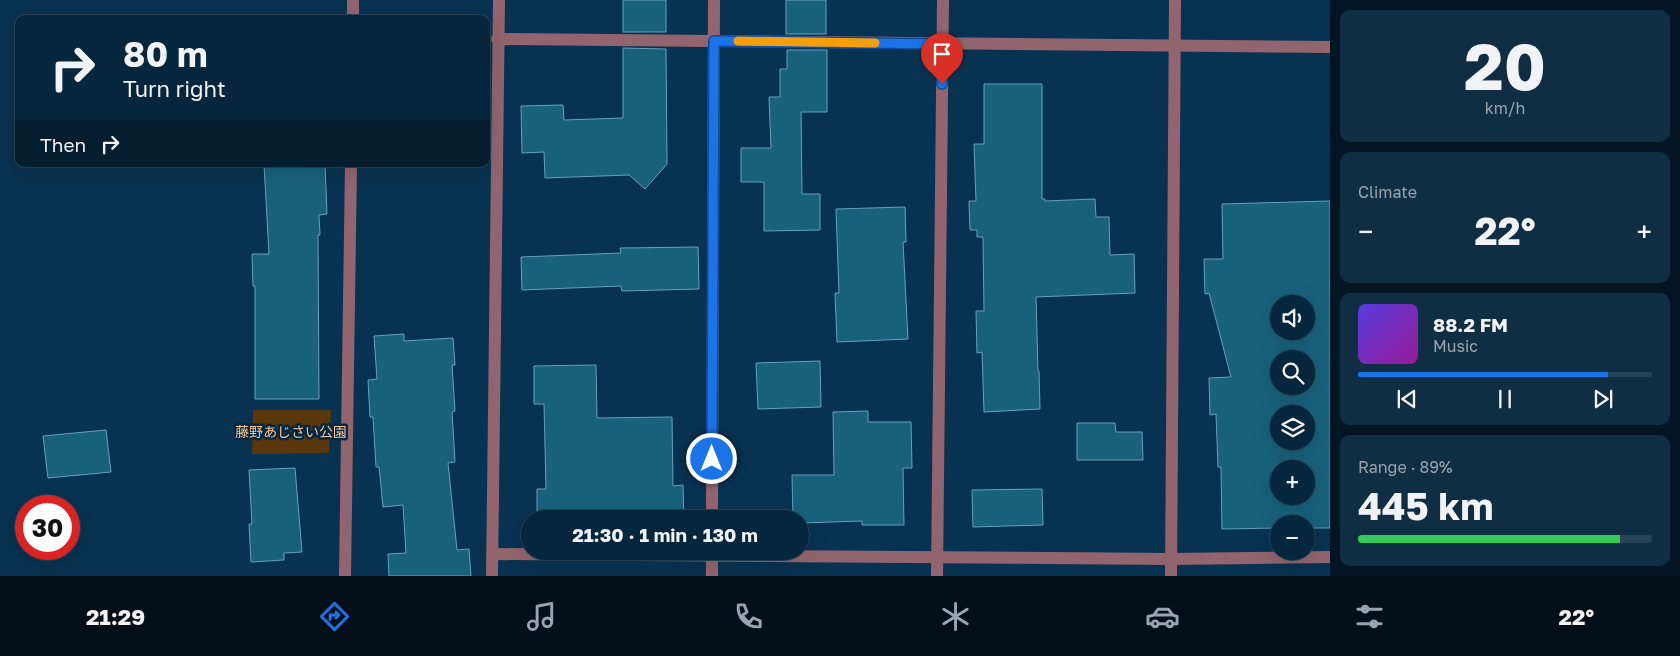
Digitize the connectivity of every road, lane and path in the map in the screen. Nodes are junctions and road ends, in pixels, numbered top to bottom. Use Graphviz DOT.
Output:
graph roads {
  1 [pos="353,0"];
  2 [pos="499,0"];
  3 [pos="714,0"];
  4 [pos="943,0"];
  5 [pos="1175,0"];
  6 [pos="352,15"];
  7 [pos="497,39"];
  8 [pos="714,41"];
  9 [pos="942,44"];
  10 [pos="1175,46"];
  11 [pos="1330,47"];
  12 [pos="351,167"];
  13 [pos="712,510"];
  14 [pos="493,554"];
  15 [pos="521,554"];
  16 [pos="809,554"];
  17 [pos="937,556"];
  18 [pos="1330,557"];
  19 [pos="1171,558"];
  20 [pos="712,560"];
  21 [pos="345,576"];
  22 [pos="492,576"];
  23 [pos="712,576"];
  24 [pos="937,576"];
  25 [pos="1171,576"];
  1 -- 6 [label="street"];
  2 -- 7 [label="street"];
  3 -- 8 [label="street"];
  4 -- 9 [label="street"];
  5 -- 10 [label="street"];
  7 -- 8 [label="street"];
  7 -- 14 [label="street"];
  8 -- 9 [label="street"];
  8 -- 13 [label="street"];
  9 -- 10 [label="street"];
  9 -- 17 [label="street"];
  10 -- 11 [label="street"];
  10 -- 19 [label="street"];
  12 -- 21 [label="street"];
  14 -- 15 [label="street"];
  14 -- 22 [label="street"];
  16 -- 17 [label="street"];
  17 -- 19 [label="street"];
  17 -- 24 [label="street"];
  18 -- 19 [label="street"];
  19 -- 25 [label="street"];
  20 -- 23 [label="street"];
}
